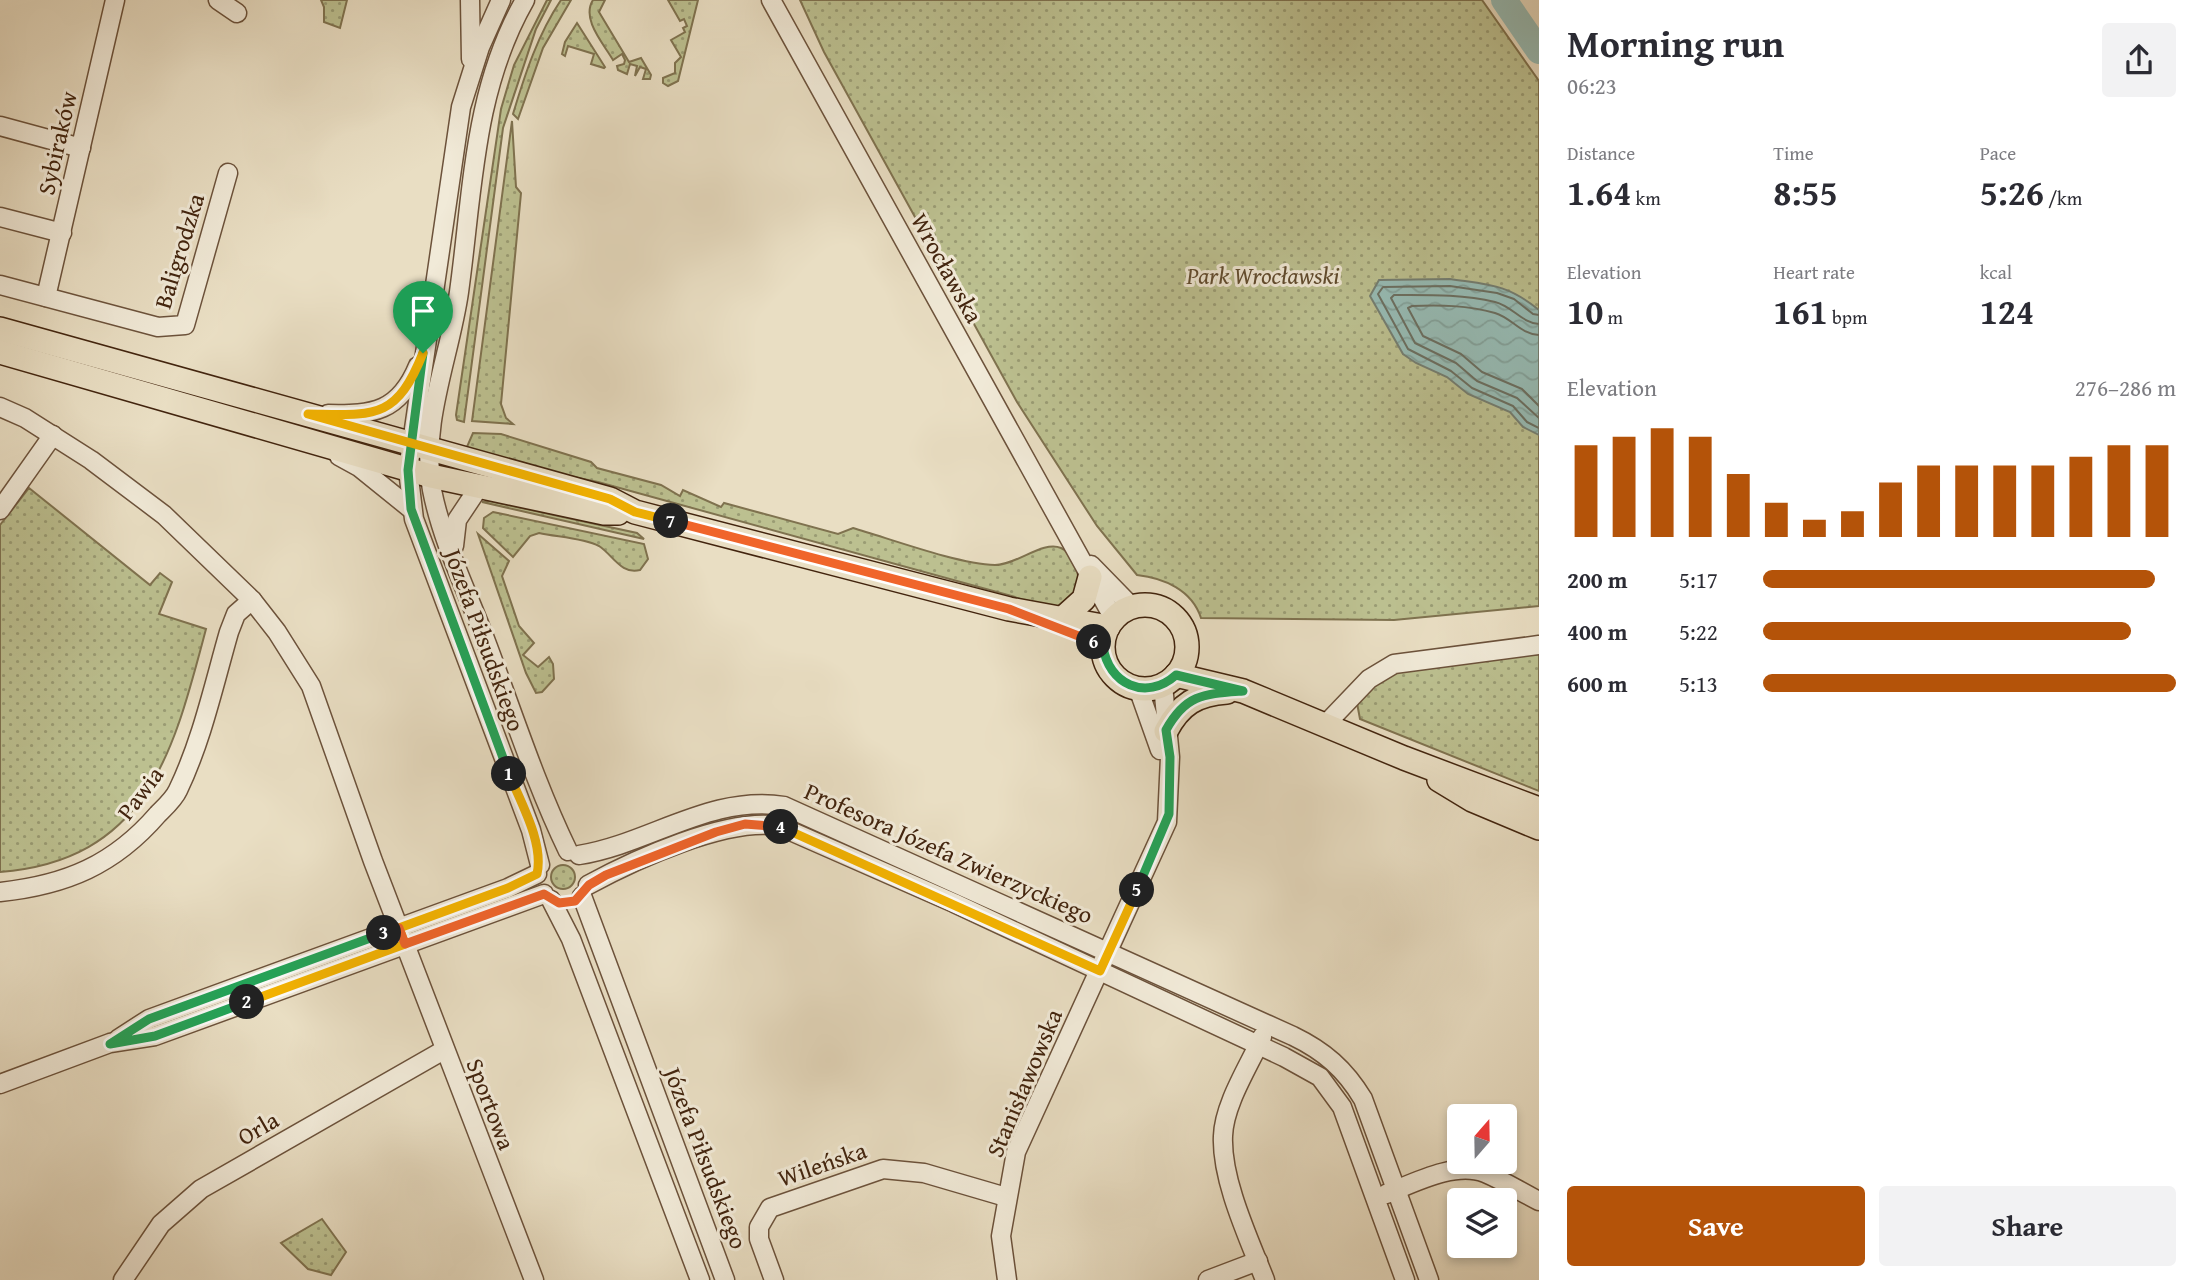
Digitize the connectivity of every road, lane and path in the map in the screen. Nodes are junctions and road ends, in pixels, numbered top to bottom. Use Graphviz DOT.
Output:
graph roads {
  1 [pos="115,0"];
  2 [pos="218,0"];
  3 [pos="470,0"];
  4 [pos="501,0"];
  5 [pos="771,0"];
  6 [pos="519,5"];
  7 [pos="237,13"];
  8 [pos="471,71"];
  9 [pos="0,126"];
  10 [pos="81,148"];
  11 [pos="228,173"];
  12 [pos="0,217"];
  13 [pos="62,233"];
  14 [pos="0,285"];
  15 [pos="46,297"];
  16 [pos="0,329"];
  17 [pos="0,352"];
  18 [pos="423,353"];
  19 [pos="0,408"];
  20 [pos="308,414"];
  21 [pos="53,435"];
  22 [pos="314,444"];
  23 [pos="421,446"];
  24 [pos="408,470"];
  25 [pos="431,476"];
  26 [pos="479,487"];
  27 [pos="411,509"];
  28 [pos="0,510"];
  29 [pos="635,512"];
  30 [pos="454,557"];
  31 [pos="1086,567"];
  32 [pos="252,600"];
  33 [pos="1009,609"];
  34 [pos="1063,618"];
  35 [pos="1114,625"];
  36 [pos="1539,645"];
  37 [pos="1186,653"];
  38 [pos="1169,680"];
  39 [pos="1138,688"];
  40 [pos="1243,691"];
  41 [pos="1325,725"];
  42 [pos="1166,730"];
  43 [pos="1404,758"];
  44 [pos="1169,780"];
  45 [pos="1539,809"];
  46 [pos="1539,828"];
  47 [pos="573,853"];
  48 [pos="539,869"];
  49 [pos="585,891"];
  50 [pos="0,892"];
  51 [pos="547,897"];
  52 [pos="402,936"];
  53 [pos="1109,951"];
  54 [pos="1100,971"];
  55 [pos="1268,1024"];
  56 [pos="1258,1046"];
  57 [pos="444,1050"];
  58 [pos="0,1084"];
  59 [pos="1397,1190"];
  60 [pos="1006,1197"];
  61 [pos="1376,1198"];
  62 [pos="1539,1201"];
  63 [pos="1258,1261"];
  64 [pos="123,1280"];
  65 [pos="534,1280"];
  66 [pos="700,1280"];
  67 [pos="725,1280"];
  68 [pos="774,1280"];
  69 [pos="1007,1280"];
  70 [pos="1208,1280"];
  71 [pos="1265,1280"];
  72 [pos="1405,1280"];
  73 [pos="1429,1280"];
  1 -- 10 [label="street, Sybiraków"];
  2 -- 7 [label="street"];
  3 -- 8 [label="street"];
  4 -- 8 [label="street"];
  5 -- 31 [label="street, Wrocławska"];
  6 -- 23 [label="street"];
  8 -- 18 [label="street"];
  9 -- 10 [label="street"];
  10 -- 13 [label="street, Sybiraków"];
  11 -- 15 [label="street, Baligrodzka"];
  12 -- 13 [label="street"];
  13 -- 15 [label="street, Sybiraków"];
  14 -- 15 [label="street, Baligrodzka"];
  16 -- 20 [label="main road"];
  17 -- 22 [label="main road"];
  18 -- 20 [label="street"];
  18 -- 23 [label="street"];
  19 -- 21 [label="street"];
  20 -- 23 [label="main road"];
  21 -- 28 [label="street"];
  21 -- 32 [label="street"];
  22 -- 24 [label="main road"];
  22 -- 27 [label="street"];
  23 -- 24 [label="street, Józefa Piłsudskiego"];
  23 -- 25 [label="street, Józefa Piłsudskiego"];
  23 -- 29 [label="main road"];
  24 -- 25 [label="main road"];
  24 -- 27 [label="street, Józefa Piłsudskiego"];
  25 -- 26 [label="main road"];
  25 -- 30 [label="street, Józefa Piłsudskiego"];
  26 -- 29 [label="main road"];
  26 -- 30 [label="street"];
  27 -- 48 [label="street, Józefa Piłsudskiego"];
  29 -- 33 [label="main road"];
  30 -- 47 [label="street, Józefa Piłsudskiego"];
  31 -- 34 [label="main road"];
  31 -- 35 [label="street, Wrocławska"];
  32 -- 50 [label="street, Pawia"];
  32 -- 52 [label="street"];
  33 -- 34 [label="main road"];
  33 -- 35 [label="main road"];
  34 -- 35 [label="main road"];
  35 -- 37 [label="main road"];
  35 -- 39 [label="main road"];
  36 -- 41 [label="street"];
  37 -- 38 [label="main road"];
  37 -- 40 [label="main road"];
  38 -- 39 [label="main road"];
  38 -- 40 [label="main road"];
  38 -- 42 [label="street, Stanisławowska"];
  39 -- 44 [label="street"];
  40 -- 41 [label="main road"];
  40 -- 42 [label="main road"];
  41 -- 43 [label="main road"];
  42 -- 44 [label="street, Stanisławowska"];
  43 -- 45 [label="main road"];
  43 -- 46 [label="main road"];
  44 -- 53 [label="street, Stanisławowska"];
  47 -- 48 [label="street"];
  47 -- 49 [label="street"];
  47 -- 53 [label="street, Profesora Józefa Zwierzyckiego"];
  48 -- 51 [label="street"];
  48 -- 52 [label="street"];
  49 -- 51 [label="street"];
  49 -- 54 [label="street, Profesora Józefa Zwierzyckiego"];
  49 -- 67 [label="street, Józefa Piłsudskiego"];
  51 -- 52 [label="street"];
  51 -- 66 [label="street, Józefa Piłsudskiego"];
  52 -- 57 [label="street, Sportowa"];
  52 -- 58 [label="street"];
  53 -- 54 [label="street, Stanisławowska"];
  53 -- 55 [label="street, Profesora Józefa Zwierzyckiego"];
  54 -- 56 [label="street, Profesora Józefa Zwierzyckiego"];
  54 -- 60 [label="street, Stanisławowska"];
  55 -- 56 [label="street"];
  55 -- 59 [label="street, Profesora Józefa Zwierzyckiego"];
  56 -- 61 [label="street, Profesora Józefa Zwierzyckiego"];
  56 -- 63 [label="street"];
  57 -- 64 [label="street, Orla"];
  57 -- 65 [label="street, Sportowa"];
  59 -- 61 [label="street"];
  59 -- 62 [label="street"];
  59 -- 73 [label="street, Profesora Józefa Zwierzyckiego"];
  60 -- 68 [label="street, Wileńska"];
  60 -- 69 [label="street, Stanisławowska"];
  61 -- 72 [label="street, Profesora Józefa Zwierzyckiego"];
  63 -- 70 [label="street"];
  63 -- 71 [label="street"];
}
